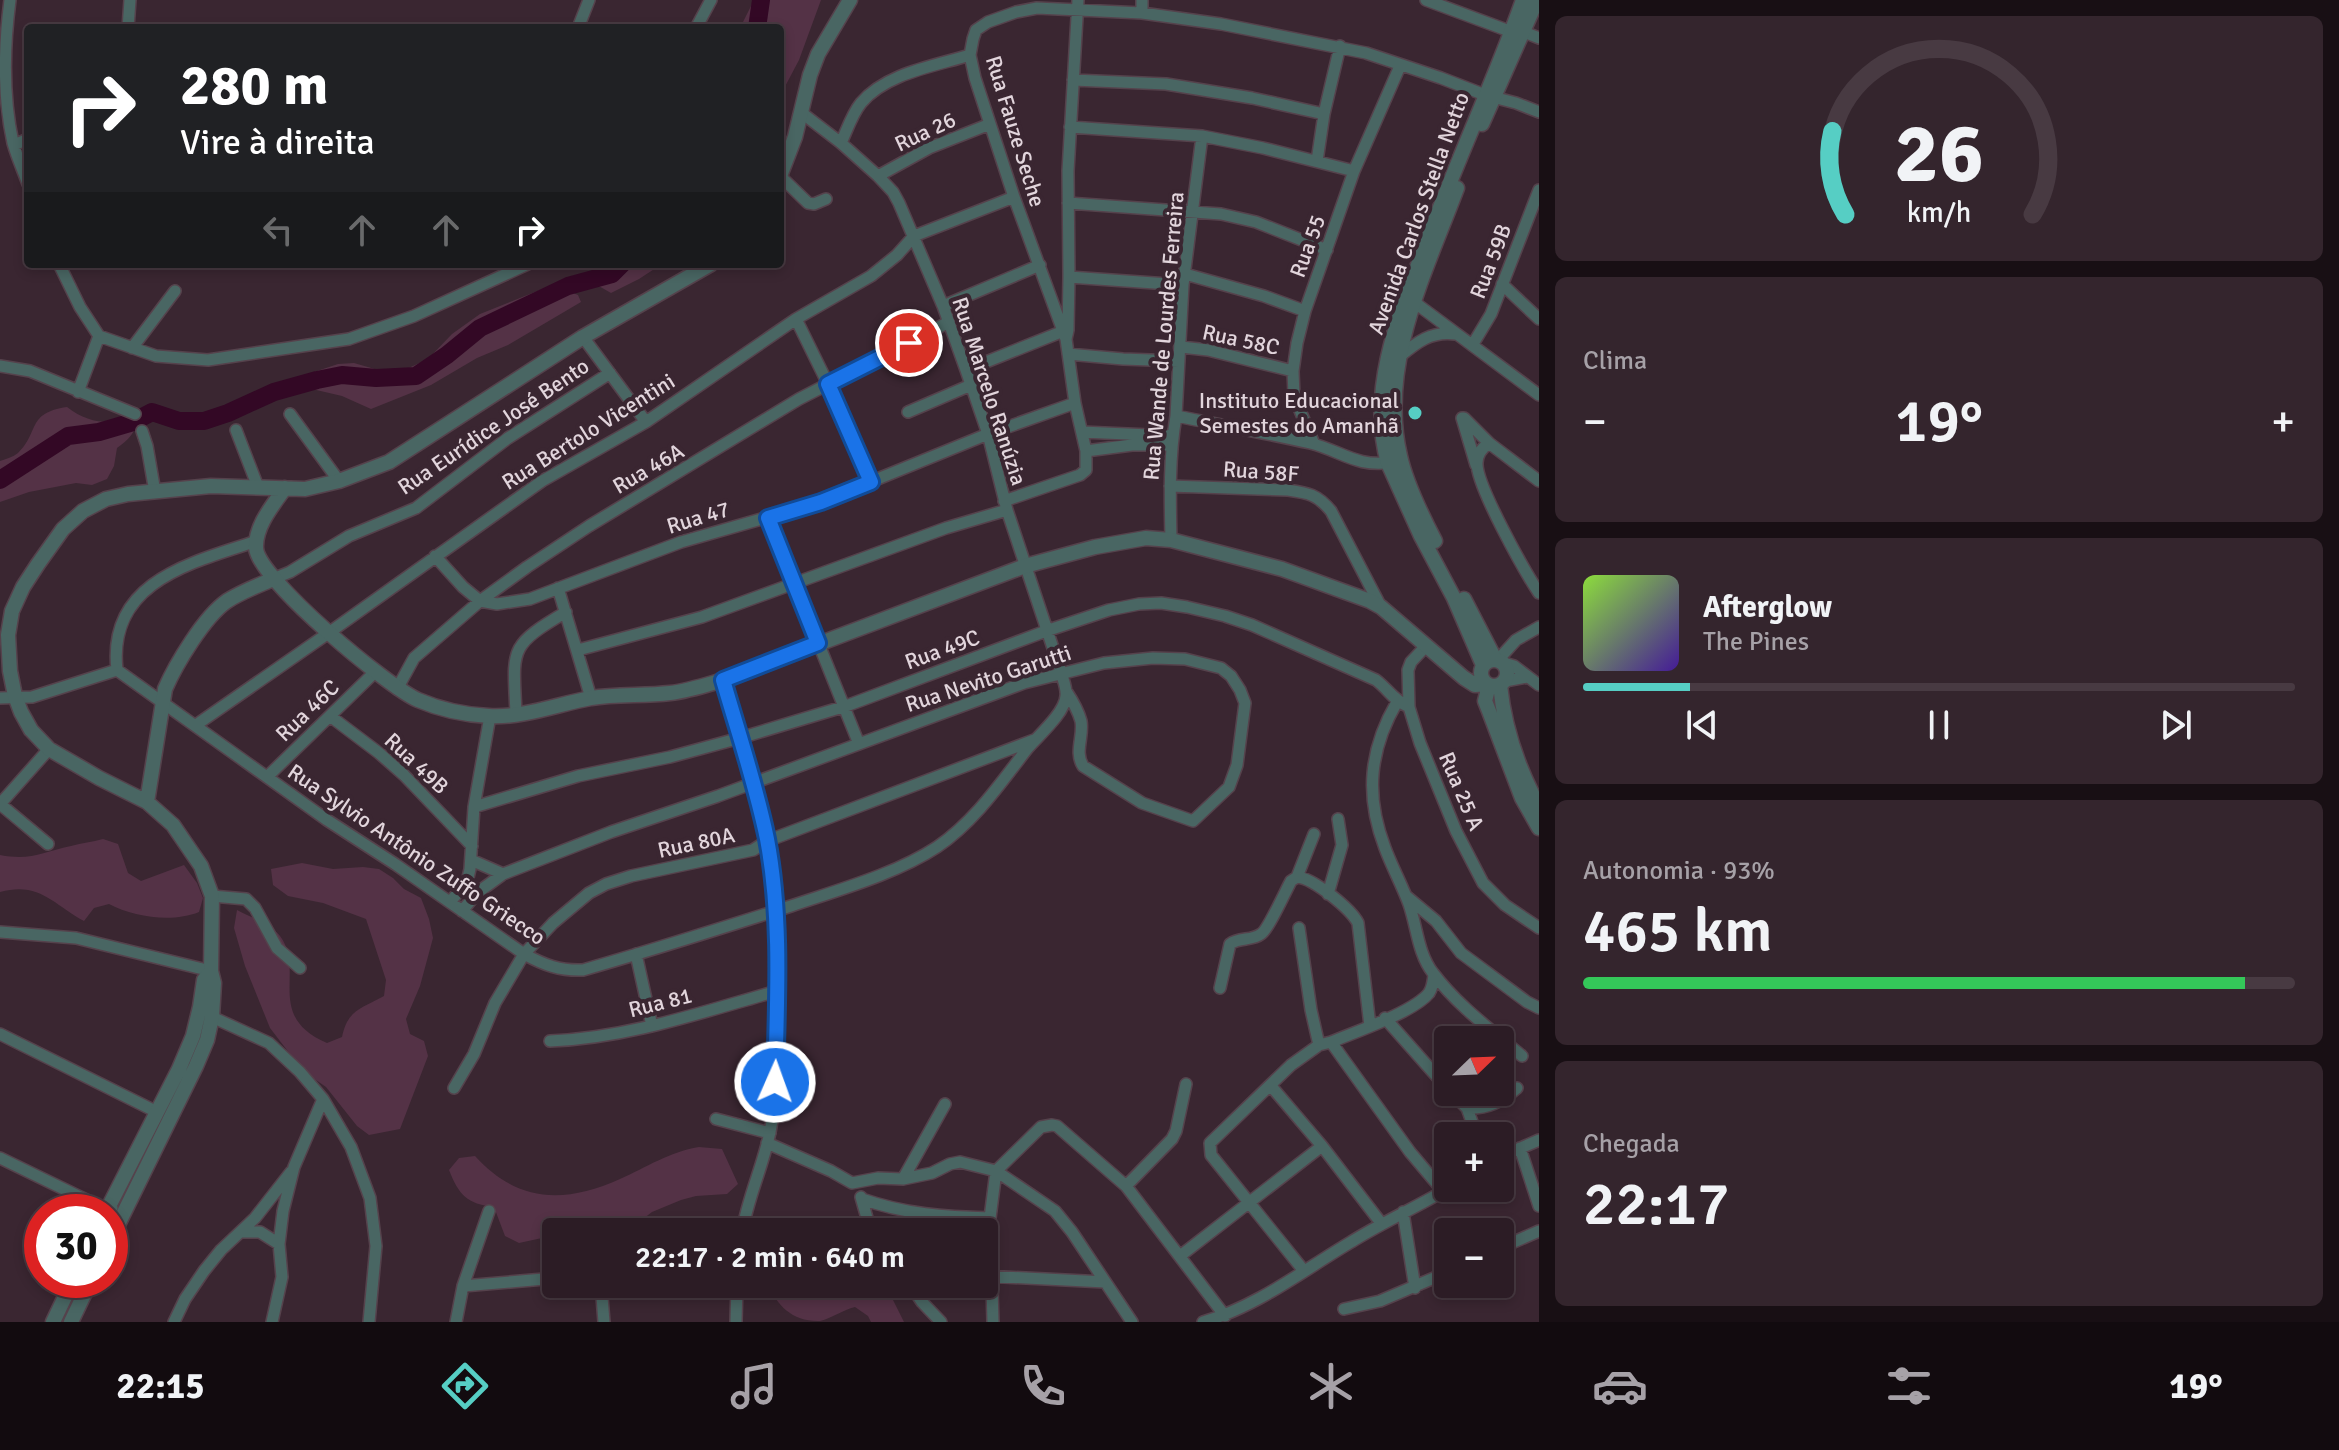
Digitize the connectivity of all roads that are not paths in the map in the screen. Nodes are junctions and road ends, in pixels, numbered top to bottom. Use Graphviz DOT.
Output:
graph roads {
  1 [pos="10,0"];
  2 [pos="130,0"];
  3 [pos="589,0"];
  4 [pos="711,0"];
  5 [pos="850,0"];
  6 [pos="1142,0"];
  7 [pos="1426,0"];
  8 [pos="1523,0"];
  9 [pos="1537,0"];
  10 [pos="1078,4"];
  11 [pos="1142,13"];
  12 [pos="128,24"];
  13 [pos="580,24"];
  14 [pos="698,24"];
  15 [pos="1518,32"];
  16 [pos="1539,38"];
  17 [pos="1340,46"];
  18 [pos="970,55"];
  19 [pos="1400,66"];
  20 [pos="1073,80"];
  21 [pos="1490,97"];
  22 [pos="1539,112"];
  23 [pos="802,113"];
  24 [pos="1324,114"];
  25 [pos="990,124"];
  26 [pos="1070,127"];
  27 [pos="1202,136"];
  28 [pos="24,141"];
  29 [pos="841,143"];
  30 [pos="14,145"];
  31 [pos="1317,161"];
  32 [pos="784,165"];
  33 [pos="1354,171"];
  34 [pos="24,173"];
  35 [pos="878,176"];
  36 [pos="784,180"];
  37 [pos="1539,190"];
  38 [pos="1014,197"];
  39 [pos="826,199"];
  40 [pos="1068,203"];
  41 [pos="1191,212"];
  42 [pos="914,236"];
  43 [pos="1327,250"];
  44 [pos="1040,265"];
  45 [pos="61,268"];
  46 [pos="519,268"];
  47 [pos="704,268"];
  48 [pos="1069,277"];
  49 [pos="1184,280"];
  50 [pos="1502,284"];
  51 [pos="175,291"];
  52 [pos="1069,293"];
  53 [pos="1050,297"];
  54 [pos="1410,300"];
  55 [pos="943,306"];
  56 [pos="1305,311"];
  57 [pos="796,319"];
  58 [pos="1539,319"];
  59 [pos="949,322"];
  60 [pos="1065,333"];
  61 [pos="1456,334"];
  62 [pos="99,336"];
  63 [pos="583,337"];
  64 [pos="1473,344"];
  65 [pos="1181,347"];
  66 [pos="132,348"];
  67 [pos="1068,354"];
  68 [pos="1399,357"];
  69 [pos="1179,361"];
  70 [pos="0,366"];
  71 [pos="966,370"];
  72 [pos="1293,371"];
  73 [pos="610,373"];
  74 [pos="828,384"];
  75 [pos="971,385"];
  76 [pos="78,392"];
  77 [pos="1539,395"];
  78 [pos="1075,403"];
  79 [pos="908,412"];
  80 [pos="135,414"];
  81 [pos="290,414"];
  82 [pos="1176,416"];
  83 [pos="646,422"];
  84 [pos="236,430"];
  85 [pos="142,431"];
  86 [pos="1082,432"];
  87 [pos="988,434"];
  88 [pos="1172,440"];
  89 [pos="1314,444"];
  90 [pos="1486,445"];
  91 [pos="1086,451"];
  92 [pos="1394,461"];
  93 [pos="1476,465"];
  94 [pos="339,481"];
  95 [pos="1539,481"];
  96 [pos="871,482"];
  97 [pos="1170,486"];
  98 [pos="258,487"];
  99 [pos="285,488"];
  100 [pos="155,492"];
  101 [pos="1006,506"];
  102 [pos="768,518"];
  103 [pos="1171,540"];
  104 [pos="257,541"];
  105 [pos="435,556"];
  106 [pos="1025,566"];
  107 [pos="273,579"];
  108 [pos="794,583"];
  109 [pos="558,588"];
  110 [pos="1539,593"];
  111 [pos="480,601"];
  112 [pos="1381,607"];
  113 [pos="566,612"];
  114 [pos="1539,627"];
  115 [pos="1046,631"];
  116 [pos="330,632"];
  117 [pos="818,643"];
  118 [pos="1426,646"];
  119 [pos="578,650"];
  120 [pos="117,670"];
  121 [pos="375,672"];
  122 [pos="1061,672"];
  123 [pos="1493,673"];
  124 [pos="1527,677"];
  125 [pos="723,680"];
  126 [pos="1539,685"];
  127 [pos="397,689"];
  128 [pos="1065,690"];
  129 [pos="7,697"];
  130 [pos="591,698"];
  131 [pos="163,702"];
  132 [pos="1397,702"];
  133 [pos="846,706"];
  134 [pos="1409,707"];
  135 [pos="516,713"];
  136 [pos="330,716"];
  137 [pos="490,716"];
  138 [pos="196,725"];
  139 [pos="740,738"];
  140 [pos="1035,740"];
  141 [pos="859,744"];
  142 [pos="49,749"];
  143 [pos="268,776"];
  144 [pos="753,782"];
  145 [pos="147,802"];
  146 [pos="0,804"];
  147 [pos="474,807"];
  148 [pos="1539,807"];
  149 [pos="1338,819"];
  150 [pos="1539,828"];
  151 [pos="1314,834"];
  152 [pos="767,841"];
  153 [pos="48,844"];
  154 [pos="472,846"];
  155 [pos="471,860"];
  156 [pos="503,874"];
  157 [pos="1297,877"];
  158 [pos="1328,894"];
  159 [pos="1405,895"];
  160 [pos="212,896"];
  161 [pos="450,902"];
  162 [pos="462,911"];
  163 [pos="775,911"];
  164 [pos="1299,928"];
  165 [pos="1539,928"];
  166 [pos="0,932"];
  167 [pos="524,954"];
  168 [pos="636,954"];
  169 [pos="300,968"];
  170 [pos="211,971"];
  171 [pos="1434,975"];
  172 [pos="1220,988"];
  173 [pos="777,991"];
  174 [pos="1539,1008"];
  175 [pos="212,1017"];
  176 [pos="1385,1018"];
  177 [pos="652,1026"];
  178 [pos="1370,1026"];
  179 [pos="0,1034"];
  180 [pos="550,1041"];
  181 [pos="1325,1043"];
  182 [pos="1522,1056"];
  183 [pos="1434,1072"];
  184 [pos="1186,1084"];
  185 [pos="1271,1086"];
  186 [pos="454,1088"];
  187 [pos="1517,1088"];
  188 [pos="323,1099"];
  189 [pos="945,1104"];
  190 [pos="1467,1108"];
  191 [pos="155,1111"];
  192 [pos="716,1119"];
  193 [pos="1472,1122"];
  194 [pos="769,1138"];
  195 [pos="1539,1140"];
  196 [pos="1322,1146"];
  197 [pos="1520,1148"];
  198 [pos="1514,1151"];
  199 [pos="0,1158"];
  200 [pos="294,1167"];
  201 [pos="996,1171"];
  202 [pos="1434,1177"];
  203 [pos="903,1179"];
  204 [pos="852,1183"];
  205 [pos="1126,1186"];
  206 [pos="72,1194"];
  207 [pos="114,1194"];
  208 [pos="1434,1196"];
  209 [pos="862,1199"];
  210 [pos="128,1203"];
  211 [pos="1250,1204"];
  212 [pos="1539,1206"];
  213 [pos="489,1211"];
  214 [pos="1403,1212"];
  215 [pos="744,1218"];
  216 [pos="867,1218"];
  217 [pos="990,1218"];
  218 [pos="1381,1223"];
  219 [pos="1539,1231"];
  220 [pos="241,1232"];
  221 [pos="1514,1242"];
  222 [pos="279,1244"];
  223 [pos="1180,1256"];
  224 [pos="1304,1271"];
  225 [pos="998,1277"];
  226 [pos="542,1279"];
  227 [pos="1434,1279"];
  228 [pos="1105,1282"];
  229 [pos="463,1286"];
  230 [pos="1415,1288"];
  231 [pos="64,1298"];
  232 [pos="82,1298"];
  233 [pos="602,1298"];
  234 [pos="737,1298"];
  235 [pos="919,1298"];
  236 [pos="990,1298"];
  237 [pos="1344,1309"];
  238 [pos="1225,1316"];
  239 [pos="53,1322"];
  240 [pos="71,1322"];
  241 [pos="174,1322"];
  242 [pos="272,1322"];
  243 [pos="369,1322"];
  244 [pos="456,1322"];
  245 [pos="604,1322"];
  246 [pos="736,1322"];
  247 [pos="941,1322"];
  248 [pos="993,1322"];
  249 [pos="1132,1322"];
  250 [pos="1203,1322"];
  1 -- 30 [label="street"];
  2 -- 12 [label="street"];
  3 -- 13 [label="street"];
  4 -- 14 [label="street"];
  5 -- 23 [label="street"];
  6 -- 11 [label="street"];
  7 -- 15 [label="street"];
  8 -- 15 [label="street"];
  9 -- 15 [label="street"];
  10 -- 11 [label="street, Rua Fauze Seche"];
  10 -- 18 [label="street, Rua Fauze Seche"];
  10 -- 20 [label="street"];
  11 -- 17 [label="street, Rua Fauze Seche"];
  15 -- 16 [label="street"];
  15 -- 21 [label="street"];
  17 -- 19 [label="street, Rua Fauze Seche"];
  17 -- 24 [label="street"];
  18 -- 25 [label="street, Rua Fauze Seche"];
  18 -- 29 [label="street"];
  19 -- 21 [label="street, Rua Fauze Seche"];
  19 -- 33 [label="street, Rua 55"];
  20 -- 24 [label="street"];
  20 -- 26 [label="street"];
  21 -- 22 [label="street, Rua Fauze Seche"];
  21 -- 54 [label="street"];
  23 -- 29 [label="street, Rua Marcelo Ranúzia"];
  23 -- 32 [label="street"];
  24 -- 31 [label="street"];
  25 -- 35 [label="street, Rua 26"];
  25 -- 38 [label="street, Rua Fauze Seche"];
  26 -- 27 [label="street"];
  26 -- 40 [label="street"];
  27 -- 31 [label="street"];
  27 -- 41 [label="street, Rua Wande de Lourdes Ferreira"];
  28 -- 30 [label="street"];
  29 -- 35 [label="street, Rua Marcelo Ranúzia"];
  30 -- 34 [label="street"];
  31 -- 33 [label="street"];
  33 -- 43 [label="street, Rua 55"];
  35 -- 42 [label="street, Rua Marcelo Ranúzia"];
  36 -- 39 [label="street"];
  37 -- 50 [label="street, Rua 59B"];
  38 -- 42 [label="street, Rua Bertolo Vicentini"];
  38 -- 44 [label="street, Rua Fauze Seche"];
  40 -- 41 [label="street"];
  40 -- 48 [label="street"];
  41 -- 43 [label="street"];
  41 -- 49 [label="street, Rua Wande de Lourdes Ferreira"];
  42 -- 55 [label="street, Rua Marcelo Ranúzia"];
  42 -- 57 [label="street, Rua Bertolo Vicentini"];
  43 -- 56 [label="street, Rua 55"];
  44 -- 53 [label="street, Rua Fauze Seche"];
  44 -- 55 [label="street"];
  45 -- 62 [label="street"];
  46 -- 66 [label="street"];
  47 -- 63 [label="street"];
  48 -- 49 [label="street"];
  48 -- 52 [label="street"];
  49 -- 56 [label="street"];
  49 -- 65 [label="street, Rua Wande de Lourdes Ferreira"];
  50 -- 58 [label="street"];
  50 -- 64 [label="street, Rua 59B"];
  51 -- 66 [label="street"];
  52 -- 53 [label="street"];
  52 -- 60 [label="street"];
  53 -- 60 [label="street, Rua Fauze Seche"];
  54 -- 61 [label="street"];
  54 -- 68 [label="street"];
  54 -- 92 [label="street, Avenida Carlos Stella Netto"];
  55 -- 59 [label="street, Rua Marcelo Ranúzia"];
  56 -- 72 [label="street, Rua 55"];
  57 -- 74 [label="street"];
  57 -- 83 [label="street, Rua Bertolo Vicentini"];
  59 -- 71 [label="street, Rua Marcelo Ranúzia"];
  59 -- 74 [label="street, Rua 46A"];
  60 -- 67 [label="street"];
  60 -- 71 [label="street"];
  61 -- 64 [label="street"];
  61 -- 68 [label="street"];
  62 -- 66 [label="street"];
  62 -- 76 [label="street"];
  63 -- 73 [label="street"];
  63 -- 94 [label="street"];
  64 -- 77 [label="street"];
  65 -- 69 [label="street, Rua Wande de Lourdes Ferreira"];
  65 -- 72 [label="street, Rua 58C"];
  67 -- 69 [label="street, Rua 58C"];
  67 -- 78 [label="street"];
  68 -- 92 [label="street"];
  69 -- 82 [label="street, Rua Wande de Lourdes Ferreira"];
  70 -- 76 [label="street"];
  71 -- 75 [label="street, Rua Marcelo Ranúzia"];
  72 -- 89 [label="street, Rua 55"];
  73 -- 83 [label="street"];
  73 -- 107 [label="street, Rua Eurídice José Bento"];
  74 -- 96 [label="street"];
  74 -- 111 [label="street, Rua 46A"];
  75 -- 79 [label="street"];
  75 -- 87 [label="street, Rua Marcelo Ranúzia"];
  76 -- 80 [label="street"];
  78 -- 86 [label="street"];
  78 -- 87 [label="street, Rua 47"];
  81 -- 94 [label="street"];
  82 -- 88 [label="street, Rua Wande de Lourdes Ferreira"];
  82 -- 89 [label="street"];
  83 -- 105 [label="street, Rua Bertolo Vicentini"];
  84 -- 98 [label="street"];
  85 -- 100 [label="street"];
  86 -- 88 [label="street"];
  86 -- 91 [label="street"];
  87 -- 96 [label="street, Rua 47"];
  87 -- 101 [label="street, Rua Marcelo Ranúzia"];
  88 -- 91 [label="street"];
  88 -- 97 [label="street, Rua Wande de Lourdes Ferreira"];
  89 -- 92 [label="street"];
  90 -- 93 [label="street"];
  90 -- 93 [label="street"];
  90 -- 95 [label="street"];
  91 -- 101 [label="street"];
  92 -- 123 [label="street"];
  92 -- 123 [label="street, Avenida Carlos Stella Netto"];
  93 -- 110 [label="street"];
  94 -- 99 [label="street"];
  96 -- 102 [label="street, Rua 47"];
  97 -- 103 [label="street, Rua Wande de Lourdes Ferreira"];
  97 -- 112 [label="street, Rua 58F"];
  98 -- 99 [label="street"];
  98 -- 100 [label="street"];
  99 -- 104 [label="street"];
  100 -- 129 [label="street"];
  101 -- 106 [label="street, Rua Marcelo Ranúzia"];
  101 -- 108 [label="street"];
  102 -- 108 [label="street"];
  102 -- 109 [label="street, Rua 47"];
  103 -- 106 [label="street"];
  103 -- 112 [label="street"];
  104 -- 107 [label="street"];
  104 -- 120 [label="street"];
  105 -- 111 [label="street"];
  105 -- 116 [label="street, Rua Bertolo Vicentini"];
  106 -- 115 [label="street, Rua Marcelo Ranúzia"];
  106 -- 117 [label="street"];
  107 -- 116 [label="street"];
  107 -- 131 [label="street"];
  108 -- 117 [label="street"];
  108 -- 119 [label="street"];
  109 -- 111 [label="street, Rua 47"];
  109 -- 113 [label="street"];
  111 -- 127 [label="street, Rua 46A"];
  112 -- 118 [label="street"];
  113 -- 119 [label="street"];
  113 -- 135 [label="street"];
  114 -- 123 [label="street"];
  115 -- 122 [label="street"];
  115 -- 132 [label="street, Rua 49C"];
  115 -- 133 [label="street, Rua 49C"];
  116 -- 121 [label="street"];
  116 -- 138 [label="street, Rua Bertolo Vicentini"];
  117 -- 125 [label="street"];
  117 -- 133 [label="street"];
  118 -- 123 [label="street"];
  118 -- 134 [label="street, Rua 25 A"];
  119 -- 130 [label="street"];
  120 -- 129 [label="street"];
  120 -- 131 [label="street, Rua Sylvio Antônio Zuffo Griecco"];
  121 -- 127 [label="street"];
  121 -- 136 [label="street, Rua 46C"];
  122 -- 128 [label="street"];
  122 -- 128 [label="street, Rua Nevito Garutti"];
  122 -- 141 [label="street, Rua Nevito Garutti"];
  123 -- 124 [label="street"];
  123 -- 124 [label="street"];
  123 -- 148 [label="street"];
  123 -- 150 [label="street, Avenida Carlos Stella Netto"];
  124 -- 126 [label="street"];
  125 -- 130 [label="street"];
  125 -- 139 [label="street"];
  127 -- 137 [label="street"];
  128 -- 140 [label="street, Rua Sylvio Antônio Zuffo Griecco"];
  129 -- 142 [label="street"];
  130 -- 135 [label="street"];
  131 -- 138 [label="street, Rua Sylvio Antônio Zuffo Griecco"];
  131 -- 145 [label="street"];
  132 -- 134 [label="street, Rua 49C"];
  132 -- 159 [label="street"];
  133 -- 139 [label="street, Rua 49C"];
  133 -- 141 [label="street"];
  134 -- 165 [label="street, Rua 25 A"];
  135 -- 137 [label="street"];
  136 -- 143 [label="street, Rua 46C"];
  136 -- 154 [label="street, Rua 49B"];
  137 -- 147 [label="street"];
  138 -- 143 [label="street, Rua Sylvio Antônio Zuffo Griecco"];
  139 -- 144 [label="street"];
  139 -- 147 [label="street, Rua 49C"];
  140 -- 152 [label="street, Rua 80A"];
  140 -- 163 [label="street, Rua Sylvio Antônio Zuffo Griecco"];
  141 -- 144 [label="street, Rua Nevito Garutti"];
  142 -- 145 [label="street"];
  142 -- 146 [label="street"];
  143 -- 161 [label="street, Rua Sylvio Antônio Zuffo Griecco"];
  144 -- 152 [label="street"];
  144 -- 156 [label="street, Rua Nevito Garutti"];
  145 -- 160 [label="street"];
  146 -- 153 [label="street"];
  147 -- 154 [label="street"];
  149 -- 158 [label="street"];
  151 -- 157 [label="street"];
  152 -- 163 [label="street"];
  152 -- 167 [label="street, Rua 80A"];
  154 -- 155 [label="street"];
  155 -- 156 [label="street"];
  155 -- 161 [label="street"];
  156 -- 162 [label="street, Rua Nevito Garutti"];
  157 -- 158 [label="street"];
  157 -- 172 [label="street"];
  158 -- 178 [label="street"];
  159 -- 171 [label="street"];
  159 -- 174 [label="street"];
  160 -- 169 [label="street"];
  160 -- 170 [label="street"];
  161 -- 162 [label="street, Rua Sylvio Antônio Zuffo Griecco"];
  162 -- 167 [label="street, Rua Sylvio Antônio Zuffo Griecco"];
  163 -- 168 [label="street, Rua Sylvio Antônio Zuffo Griecco"];
  163 -- 173 [label="street"];
  164 -- 181 [label="street"];
  166 -- 170 [label="street"];
  167 -- 168 [label="street, Rua Sylvio Antônio Zuffo Griecco"];
  167 -- 186 [label="street, Rua 80A"];
  168 -- 177 [label="street"];
  170 -- 175 [label="street"];
  170 -- 191 [label="street"];
  171 -- 176 [label="street"];
  171 -- 182 [label="street"];
  173 -- 177 [label="street, Rua 81"];
  173 -- 194 [label="street"];
  175 -- 188 [label="street"];
  175 -- 210 [label="street"];
  176 -- 178 [label="street"];
  176 -- 183 [label="street"];
  177 -- 180 [label="street, Rua 81"];
  178 -- 181 [label="street"];
  179 -- 191 [label="street"];
  181 -- 185 [label="street"];
  181 -- 202 [label="street"];
  184 -- 205 [label="street"];
  185 -- 196 [label="street"];
  185 -- 211 [label="street"];
  187 -- 190 [label="street"];
  188 -- 200 [label="street"];
  188 -- 243 [label="street"];
  189 -- 203 [label="street"];
  190 -- 193 [label="street"];
  191 -- 207 [label="street"];
  192 -- 194 [label="street"];
  194 -- 204 [label="street"];
  194 -- 215 [label="street"];
  195 -- 197 [label="street"];
  196 -- 211 [label="street"];
  196 -- 218 [label="street"];
  197 -- 198 [label="street"];
  197 -- 212 [label="street"];
  199 -- 206 [label="street"];
  200 -- 220 [label="street"];
  200 -- 222 [label="street"];
  201 -- 203 [label="street"];
  201 -- 205 [label="street"];
  201 -- 217 [label="street"];
  201 -- 228 [label="street"];
  203 -- 204 [label="street"];
  204 -- 209 [label="street"];
  205 -- 223 [label="street"];
  208 -- 214 [label="street"];
  209 -- 216 [label="street"];
  209 -- 217 [label="street"];
  211 -- 223 [label="street"];
  211 -- 224 [label="street"];
  213 -- 229 [label="street"];
  214 -- 218 [label="street"];
  214 -- 230 [label="street"];
  218 -- 224 [label="street"];
  219 -- 221 [label="street"];
  220 -- 222 [label="street"];
  220 -- 241 [label="street"];
  222 -- 242 [label="street"];
  223 -- 238 [label="street"];
  224 -- 238 [label="street"];
  225 -- 228 [label="street"];
  226 -- 229 [label="street"];
  227 -- 230 [label="street"];
  228 -- 249 [label="street"];
  229 -- 244 [label="street"];
  230 -- 237 [label="street"];
  231 -- 239 [label="street"];
  232 -- 240 [label="street"];
  233 -- 245 [label="street"];
  234 -- 246 [label="street"];
  235 -- 247 [label="street"];
  236 -- 248 [label="street"];
  238 -- 250 [label="street"];
}
